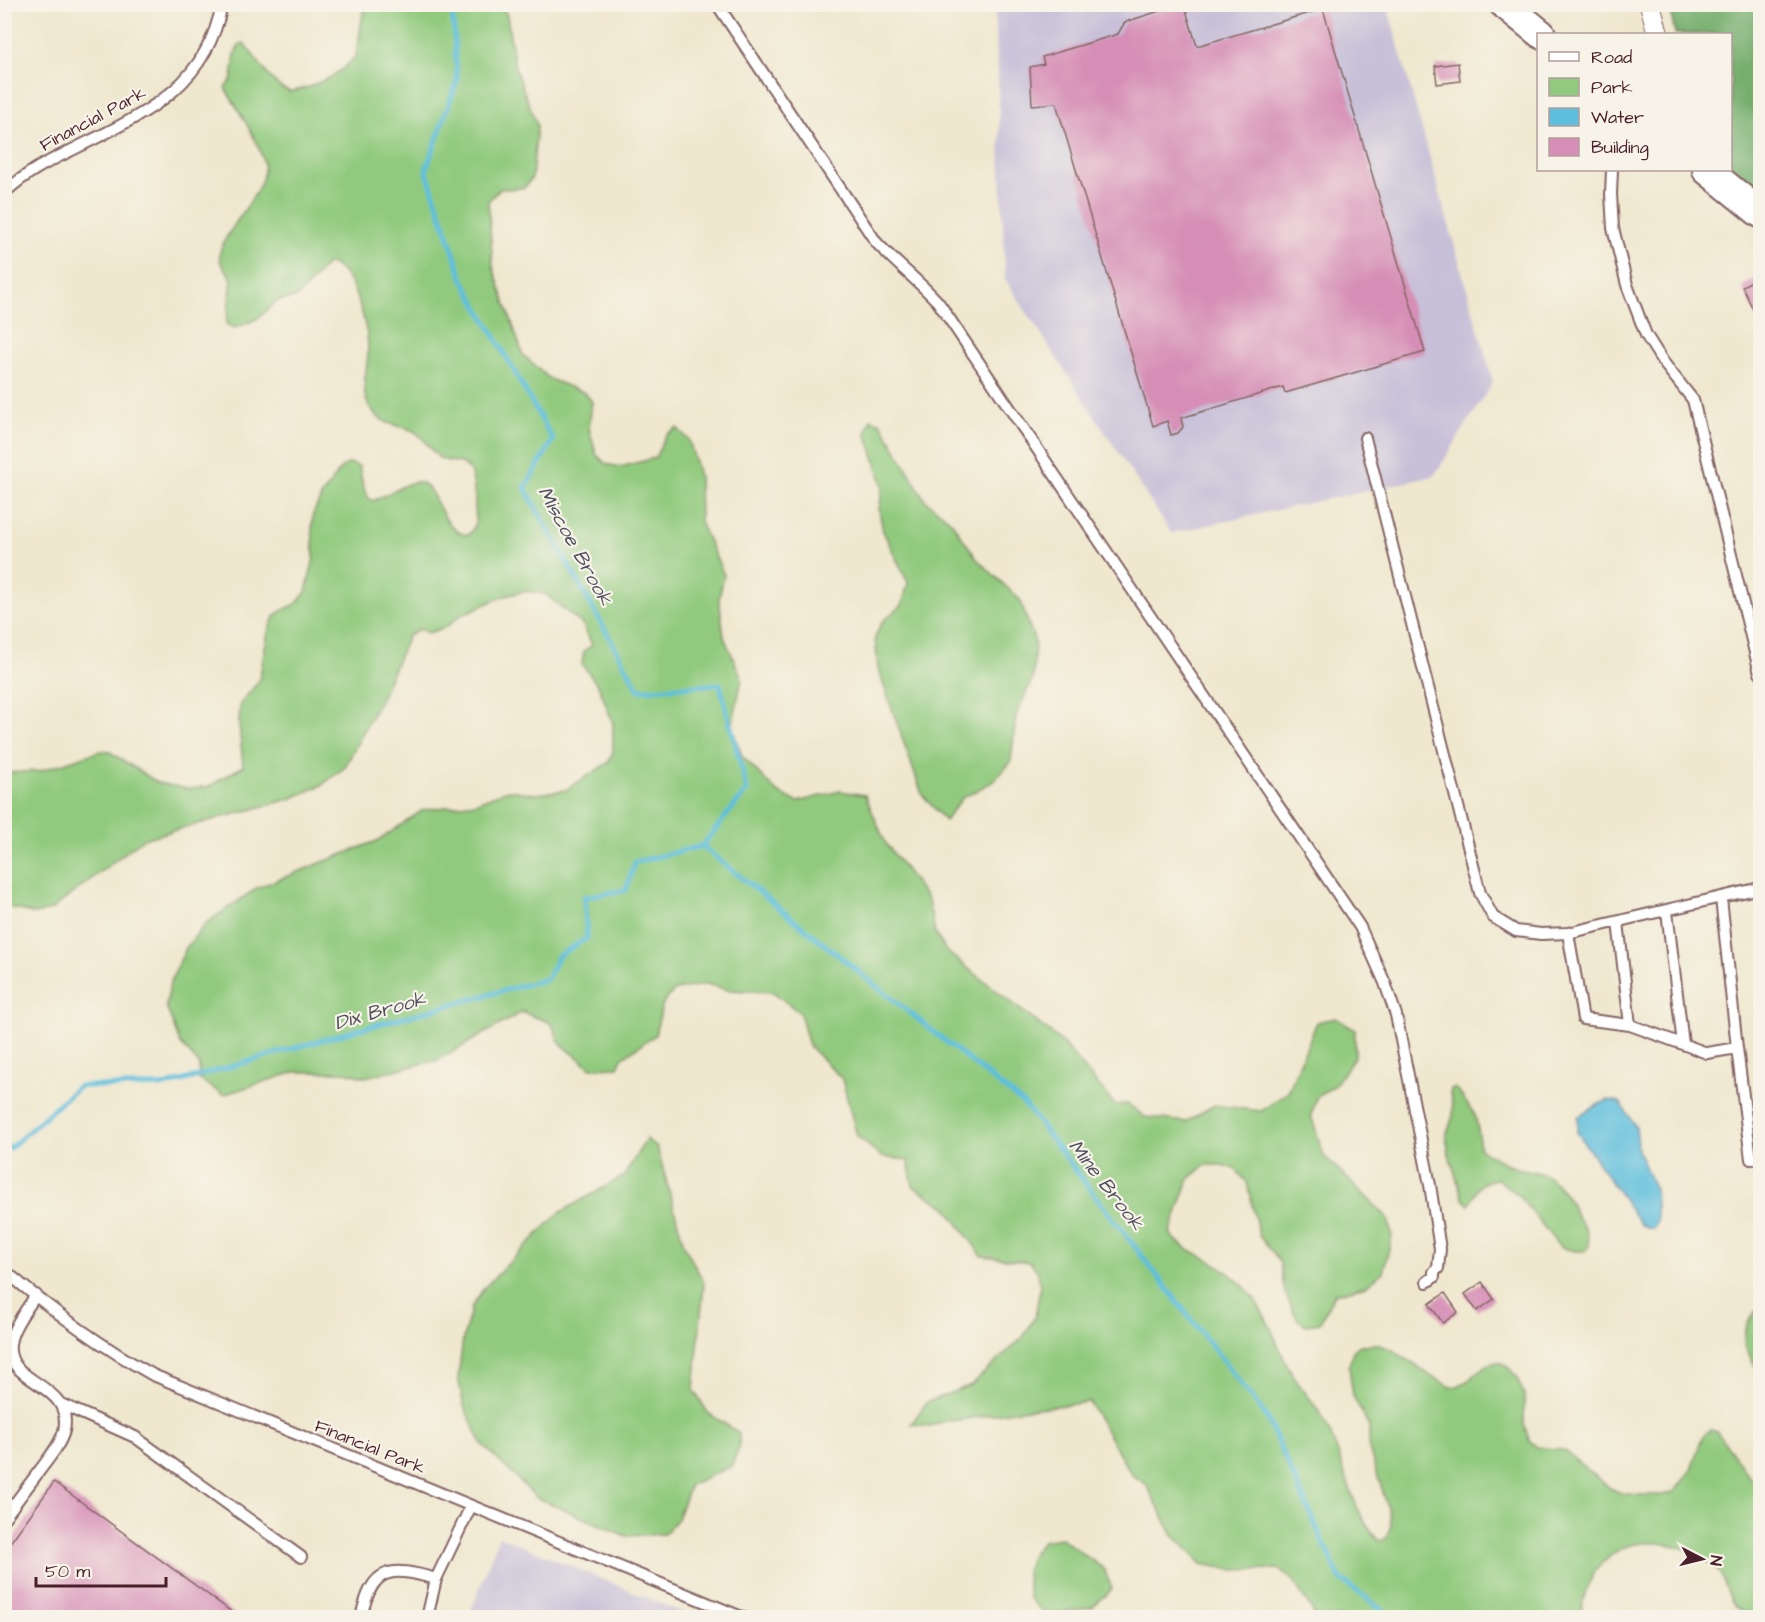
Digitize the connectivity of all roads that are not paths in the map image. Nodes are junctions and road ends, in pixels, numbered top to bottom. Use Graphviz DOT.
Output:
graph roads {
  1 [pos="222,4"];
  2 [pos="717,4"];
  3 [pos="1504,4"];
  4 [pos="1650,4"];
  5 [pos="1539,33"];
  6 [pos="1658,33"];
  7 [pos="1612,171"];
  8 [pos="1708,171"];
  9 [pos="4,193"];
  10 [pos="1761,213"];
  11 [pos="1365,438"];
  12 [pos="1761,673"];
  13 [pos="1761,888"];
  14 [pos="1721,898"];
  15 [pos="1667,911"];
  16 [pos="1618,922"];
  17 [pos="1568,933"];
  18 [pos="1630,1025"];
  19 [pos="1683,1044"];
  20 [pos="1737,1048"];
  21 [pos="1761,1158"];
  22 [pos="4,1270"];
  23 [pos="1427,1282"];
  24 [pos="36,1295"];
  25 [pos="61,1404"];
  26 [pos="471,1506"];
  27 [pos="4,1518"];
  28 [pos="301,1557"];
  29 [pos="436,1579"];
  30 [pos="361,1617"];
  31 [pos="427,1617"];
  32 [pos="744,1617"];
  1 -- 9 [label="lane, Financial Park"];
  2 -- 23 [label="lane"];
  3 -- 5 [label="main road"];
  4 -- 6 [label="street"];
  7 -- 12 [label="lane"];
  8 -- 10 [label="main road"];
  11 -- 17 [label="lane"];
  13 -- 14 [label="lane"];
  14 -- 15 [label="lane"];
  14 -- 20 [label="lane"];
  15 -- 16 [label="lane"];
  15 -- 19 [label="lane"];
  16 -- 17 [label="lane"];
  16 -- 18 [label="lane"];
  17 -- 18 [label="lane"];
  18 -- 19 [label="lane"];
  19 -- 20 [label="lane"];
  20 -- 21 [label="lane"];
  22 -- 24 [label="lane, Financial Park"];
  24 -- 25 [label="lane"];
  24 -- 26 [label="lane, Financial Park"];
  25 -- 27 [label="lane"];
  25 -- 28 [label="lane"];
  26 -- 29 [label="lane"];
  26 -- 32 [label="lane, Financial Park"];
  29 -- 30 [label="lane"];
  29 -- 31 [label="lane"];
}
